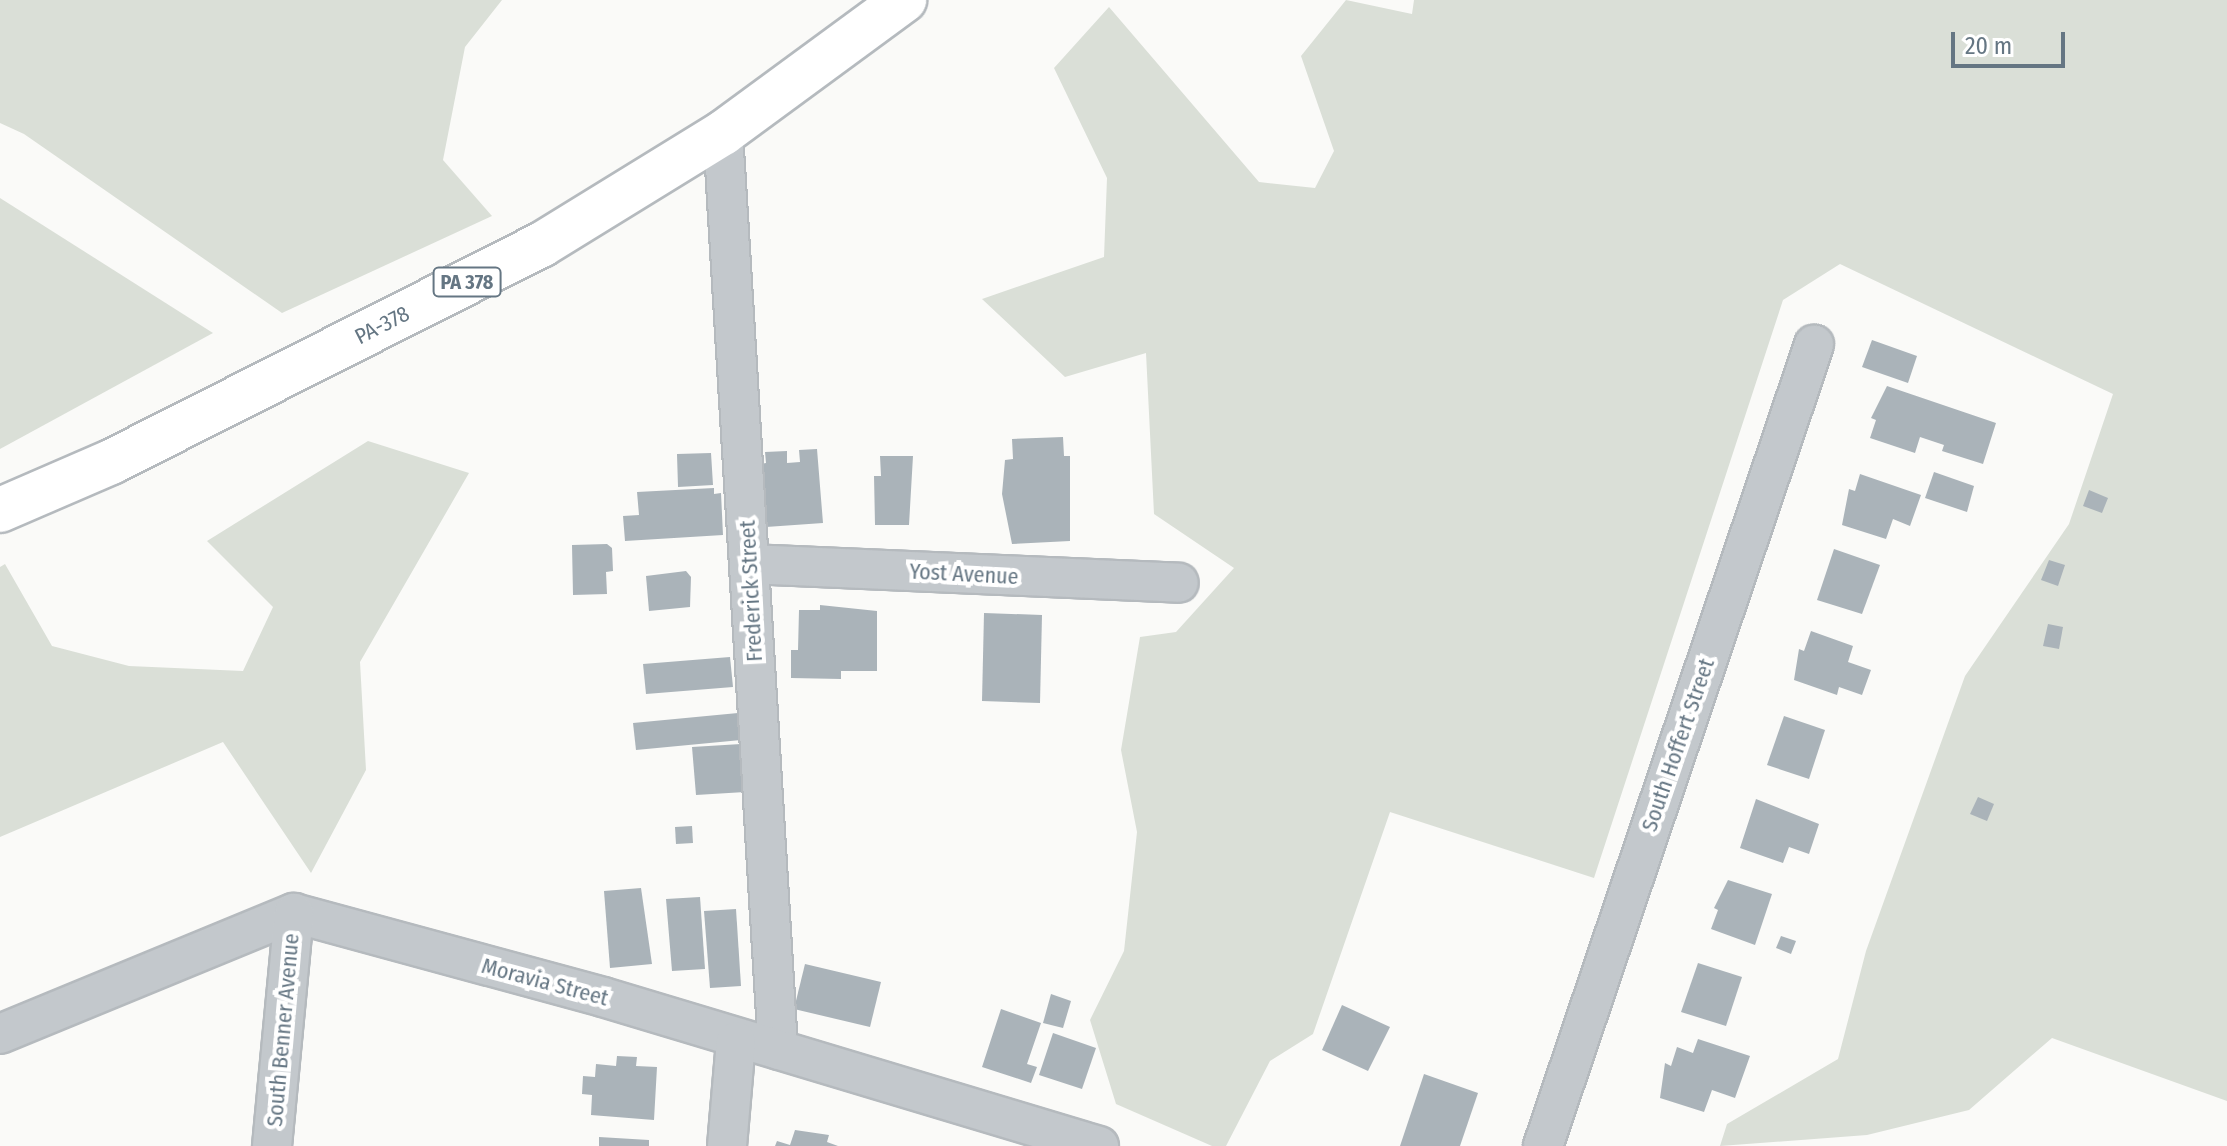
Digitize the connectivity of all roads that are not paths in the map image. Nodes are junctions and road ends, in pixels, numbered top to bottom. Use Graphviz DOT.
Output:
graph roads {
  1 [pos="904,0"];
  2 [pos="723,133"];
  3 [pos="1814,345"];
  4 [pos="0,510"];
  5 [pos="750,564"];
  6 [pos="1179,583"];
  7 [pos="294,913"];
  8 [pos="0,1034"];
  9 [pos="736,1041"];
  10 [pos="778,1049"];
  11 [pos="272,1146"];
  12 [pos="727,1146"];
  13 [pos="1099,1146"];
  14 [pos="1543,1146"];
  1 -- 2 [label="main road, PA-378 / PA 378"];
  2 -- 4 [label="main road, PA-378 / PA 378"];
  2 -- 5 [label="street, Frederick Street"];
  3 -- 14 [label="street, South Hoffert Street"];
  5 -- 6 [label="street, Yost Avenue"];
  5 -- 10 [label="street, Frederick Street"];
  7 -- 8 [label="street"];
  7 -- 9 [label="street, Moravia Street"];
  7 -- 11 [label="street, South Benner Avenue"];
  9 -- 10 [label="street, Moravia Street"];
  9 -- 12 [label="street"];
  10 -- 13 [label="street, Moravia Street"];
}
